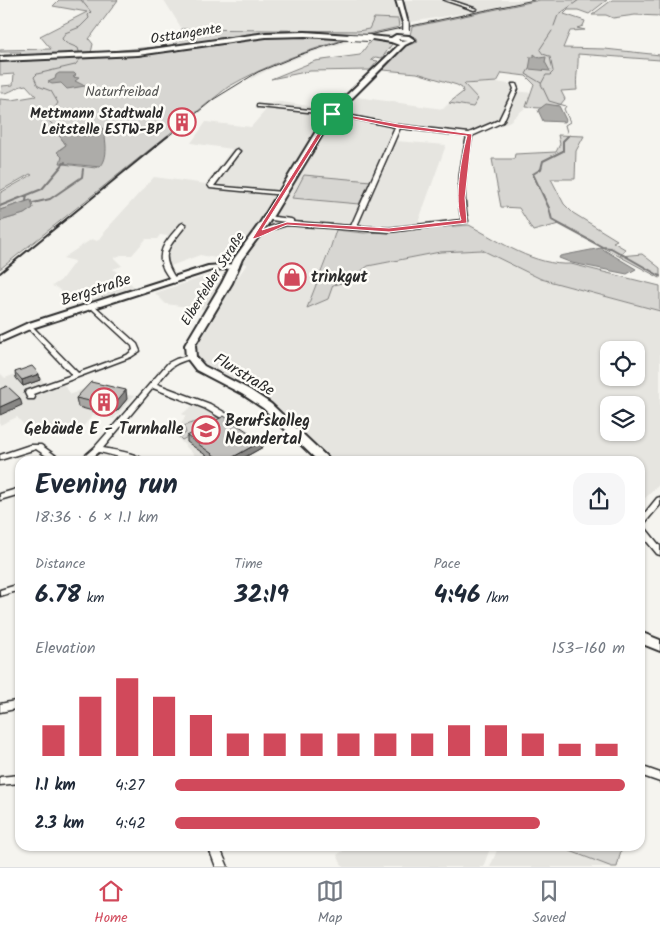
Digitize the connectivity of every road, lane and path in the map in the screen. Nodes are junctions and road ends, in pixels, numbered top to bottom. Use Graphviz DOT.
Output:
graph roads {
  1 [pos="399,0"];
  2 [pos="446,0"];
  3 [pos="475,9"];
  4 [pos="401,37"];
  5 [pos="0,59"];
  6 [pos="514,86"];
  7 [pos="259,106"];
  8 [pos="332,114"];
  9 [pos="348,118"];
  10 [pos="359,119"];
  11 [pos="323,126"];
  12 [pos="398,126"];
  13 [pos="470,135"];
  14 [pos="237,151"];
  15 [pos="282,194"];
  16 [pos="267,218"];
  17 [pos="297,223"];
  18 [pos="287,224"];
  19 [pos="183,226"];
  20 [pos="353,228"];
  21 [pos="254,238"];
  22 [pos="234,269"];
  23 [pos="174,281"];
  24 [pos="93,307"];
  25 [pos="29,326"];
  26 [pos="0,339"];
  27 [pos="191,357"];
  28 [pos="76,375"];
  29 [pos="152,385"];
  30 [pos="32,397"];
  31 [pos="233,421"];
  32 [pos="98,449"];
  33 [pos="51,456"];
  34 [pos="90,456"];
  35 [pos="129,456"];
  36 [pos="320,456"];
  37 [pos="0,458"];
  38 [pos="15,492"];
  39 [pos="0,497"];
  40 [pos="660,500"];
  41 [pos="645,520"];
  42 [pos="645,532"];
  43 [pos="660,552"];
  44 [pos="15,588"];
  45 [pos="0,593"];
  46 [pos="645,638"];
  47 [pos="645,640"];
  48 [pos="660,640"];
  49 [pos="660,646"];
  50 [pos="15,705"];
  51 [pos="0,708"];
  52 [pos="645,772"];
  53 [pos="660,778"];
  54 [pos="15,780"];
  55 [pos="0,781"];
  56 [pos="216,851"];
  57 [pos="222,867"];
  1 -- 4 [label="street, bridge"];
  2 -- 3 [label="street"];
  4 -- 5 [label="main road, Osttangente, bridge"];
  4 -- 8 [label="main road, Elberfelder Straße"];
  6 -- 13 [label="street"];
  7 -- 8 [label="street"];
  8 -- 9 [label="street"];
  8 -- 10 [label="street"];
  8 -- 11 [label="main road, Elberfelder Straße"];
  9 -- 10 [label="street"];
  9 -- 11 [label="main road"];
  10 -- 12 [label="street"];
  11 -- 15 [label="main road, Elberfelder Straße"];
  12 -- 13 [label="street"];
  12 -- 20 [label="street"];
  13 -- 20 [label="street"];
  14 -- 15 [label="street"];
  15 -- 16 [label="main road, Elberfelder Straße"];
  16 -- 17 [label="street"];
  16 -- 18 [label="street"];
  16 -- 21 [label="main road, Elberfelder Straße"];
  17 -- 18 [label="street"];
  17 -- 20 [label="street"];
  18 -- 21 [label="street"];
  19 -- 23 [label="street"];
  21 -- 22 [label="main road, Elberfelder Straße"];
  22 -- 23 [label="street, Bergstraße"];
  22 -- 27 [label="main road, Elberfelder Straße"];
  23 -- 24 [label="street, Bergstraße"];
  24 -- 25 [label="street, Bergstraße"];
  24 -- 28 [label="street"];
  25 -- 26 [label="street, Bergstraße"];
  25 -- 28 [label="street"];
  27 -- 29 [label="street"];
  27 -- 36 [label="main road, Flurstraße"];
  28 -- 30 [label="street"];
  29 -- 31 [label="street"];
  29 -- 32 [label="street"];
  32 -- 34 [label="street"];
  32 -- 35 [label="street"];
  33 -- 37 [label="street"];
  38 -- 39 [label="street"];
  40 -- 41 [label="street"];
  42 -- 43 [label="street"];
  44 -- 45 [label="street"];
  46 -- 48 [label="main road"];
  47 -- 49 [label="main road"];
  50 -- 51 [label="street"];
  52 -- 53 [label="street"];
  54 -- 55 [label="street"];
  56 -- 57 [label="street"];
}
